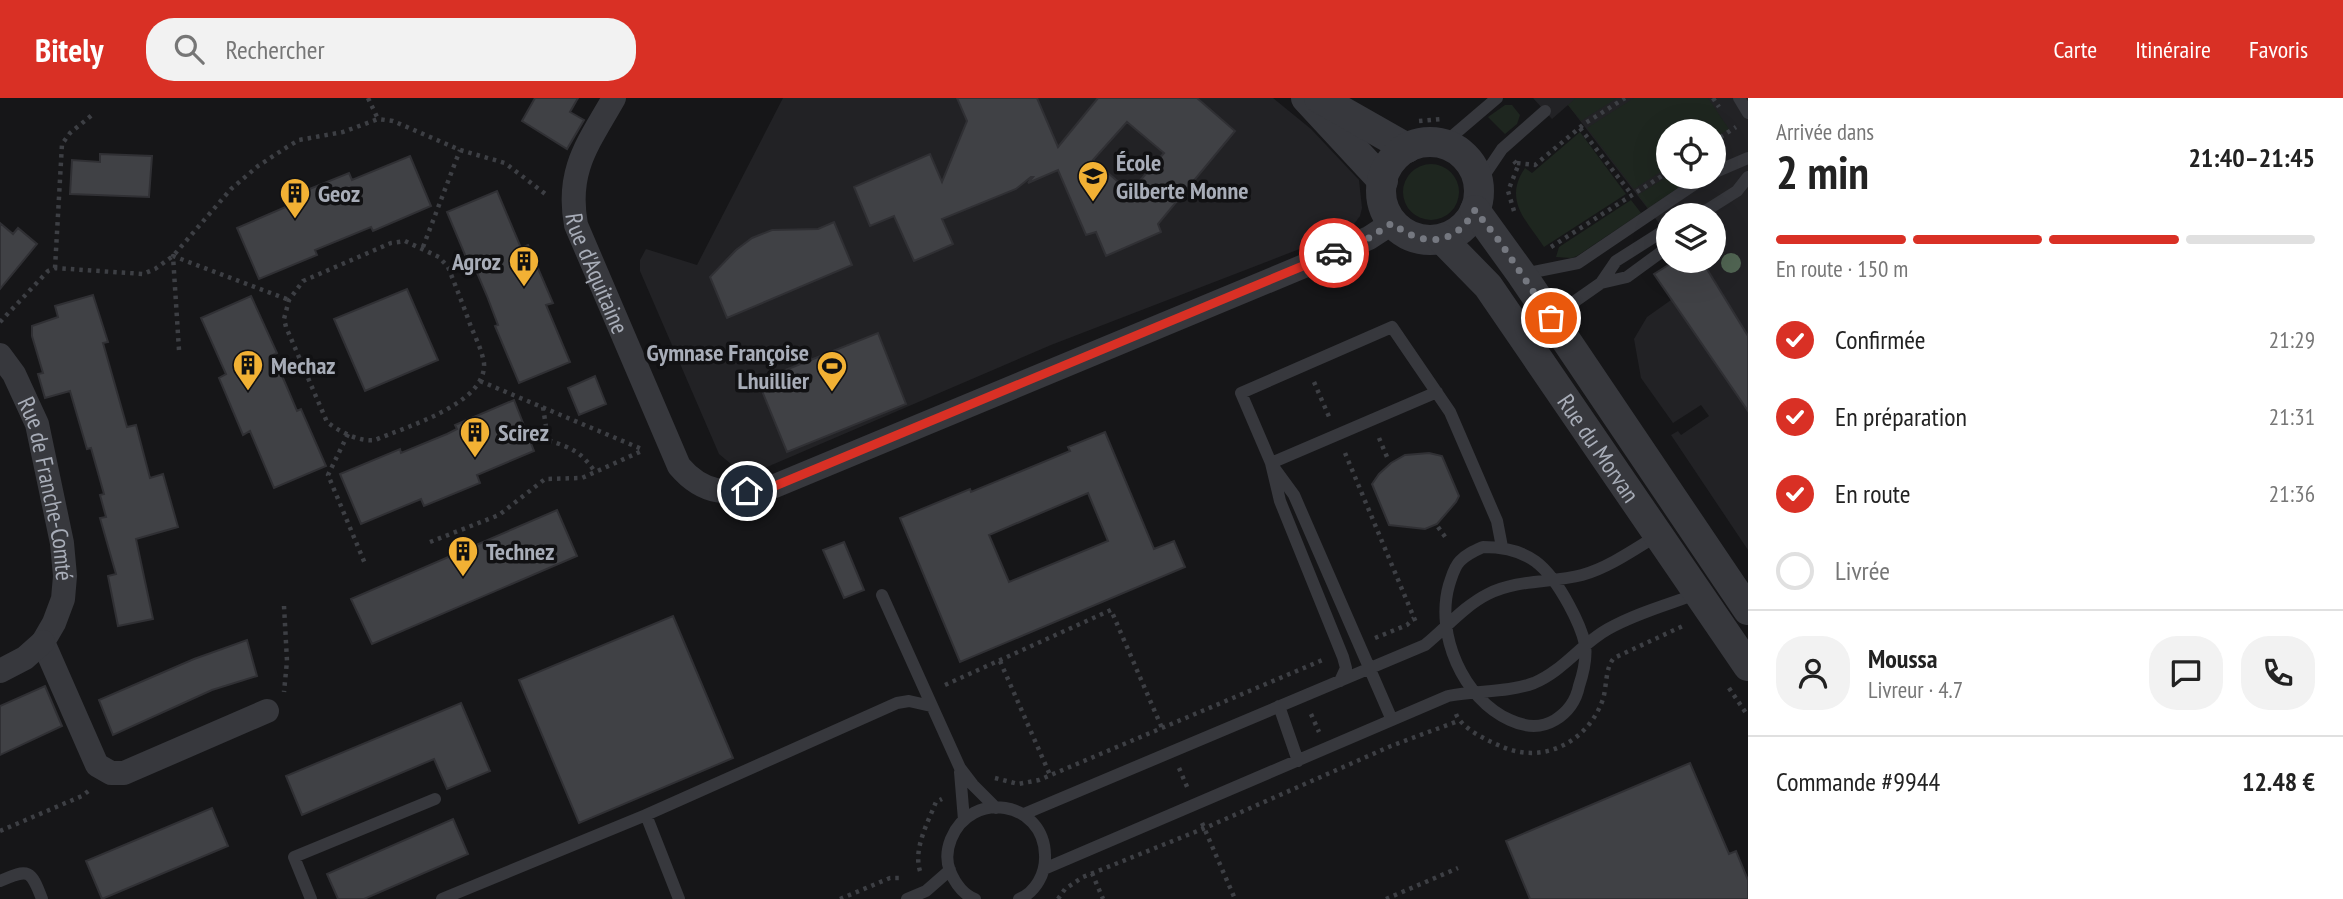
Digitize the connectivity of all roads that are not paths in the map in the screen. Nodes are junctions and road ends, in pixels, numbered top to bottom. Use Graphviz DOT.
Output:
graph roads {
  1 [pos="614,98"];
  2 [pos="1306,98"];
  3 [pos="1319,98"];
  4 [pos="1739,98"];
  5 [pos="1494,100"];
  6 [pos="1545,111"];
  7 [pos="1744,118"];
  8 [pos="1443,144"];
  9 [pos="1407,148"];
  10 [pos="1748,158"];
  11 [pos="1726,167"];
  12 [pos="1748,177"];
  13 [pos="1382,181"];
  14 [pos="1687,189"];
  15 [pos="1477,197"];
  16 [pos="1718,203"];
  17 [pos="1392,223"];
  18 [pos="1656,236"];
  19 [pos="1442,239"];
  20 [pos="1656,256"];
  21 [pos="1532,264"];
  22 [pos="1601,283"];
  23 [pos="1551,318"];
  24 [pos="0,355"];
  25 [pos="1437,392"];
  26 [pos="1271,463"];
  27 [pos="1659,535"];
  28 [pos="1502,547"];
  29 [pos="1556,580"];
  30 [pos="1699,593"];
  31 [pos="882,595"];
  32 [pos="1748,610"];
  33 [pos="1447,627"];
  34 [pos="43,642"];
  35 [pos="1585,645"];
  36 [pos="1748,666"];
  37 [pos="1368,669"];
  38 [pos="0,671"];
  39 [pos="1340,681"];
  40 [pos="1474,692"];
  41 [pos="931,706"];
  42 [pos="1279,706"];
  43 [pos="267,710"];
  44 [pos="1392,720"];
  45 [pos="1298,761"];
  46 [pos="960,768"];
  47 [pos="435,799"];
  48 [pos="996,807"];
  49 [pos="1024,814"];
  50 [pos="646,815"];
  51 [pos="964,820"];
  52 [pos="1044,869"];
  53 [pos="950,870"];
  54 [pos="0,881"];
  55 [pos="960,888"];
  56 [pos="926,891"];
  57 [pos="1030,895"];
  58 [pos="42,899"];
  59 [pos="311,899"];
  60 [pos="442,899"];
  61 [pos="679,899"];
  62 [pos="907,899"];
  63 [pos="975,899"];
  64 [pos="1019,899"];
  1 -- 17 [label="street, Rue d'Aquitaine"];
  2 -- 13 [label="street"];
  3 -- 9 [label="street"];
  4 -- 7 [label="lane"];
  5 -- 8 [label="lane"];
  6 -- 15 [label="lane"];
  8 -- 9 [label="street"];
  8 -- 15 [label="street"];
  9 -- 13 [label="street"];
  10 -- 11 [label="lane"];
  12 -- 16 [label="lane"];
  13 -- 17 [label="street"];
  14 -- 21 [label="lane"];
  15 -- 19 [label="street"];
  15 -- 21 [label="street, Rue du Morvan"];
  17 -- 19 [label="street"];
  18 -- 22 [label="lane"];
  19 -- 27 [label="street, Rue du Morvan"];
  20 -- 22 [label="lane"];
  21 -- 23 [label="street, Rue du Morvan"];
  22 -- 23 [label="lane"];
  23 -- 32 [label="street, Rue du Morvan"];
  24 -- 34 [label="street, Rue de Franche-Comté"];
  25 -- 26 [label="lane"];
  25 -- 26 [label="lane"];
  25 -- 28 [label="lane"];
  26 -- 37 [label="lane"];
  26 -- 39 [label="lane"];
  27 -- 29 [label="lane"];
  27 -- 30 [label="street, Rue du Morvan"];
  28 -- 29 [label="lane"];
  28 -- 33 [label="lane"];
  29 -- 33 [label="lane"];
  29 -- 35 [label="lane"];
  30 -- 35 [label="lane"];
  30 -- 36 [label="street, Rue du Morvan"];
  31 -- 41 [label="lane"];
  33 -- 37 [label="lane"];
  33 -- 40 [label="lane"];
  34 -- 38 [label="street"];
  34 -- 43 [label="street"];
  35 -- 40 [label="lane"];
  35 -- 40 [label="lane"];
  37 -- 39 [label="lane"];
  37 -- 44 [label="lane"];
  39 -- 42 [label="lane"];
  40 -- 44 [label="lane"];
  41 -- 46 [label="lane"];
  41 -- 50 [label="lane"];
  42 -- 45 [label="lane"];
  42 -- 49 [label="lane"];
  44 -- 45 [label="lane"];
  45 -- 52 [label="lane"];
  46 -- 48 [label="lane"];
  46 -- 51 [label="lane"];
  47 -- 59 [label="lane"];
  48 -- 49 [label="lane"];
  48 -- 51 [label="lane"];
  49 -- 52 [label="lane"];
  50 -- 60 [label="lane"];
  50 -- 61 [label="lane"];
  51 -- 53 [label="lane"];
  52 -- 57 [label="lane"];
  53 -- 55 [label="lane"];
  53 -- 56 [label="lane"];
  54 -- 58 [label="lane"];
  55 -- 56 [label="lane"];
  55 -- 63 [label="lane"];
  56 -- 62 [label="lane"];
  57 -- 64 [label="lane"];
}
